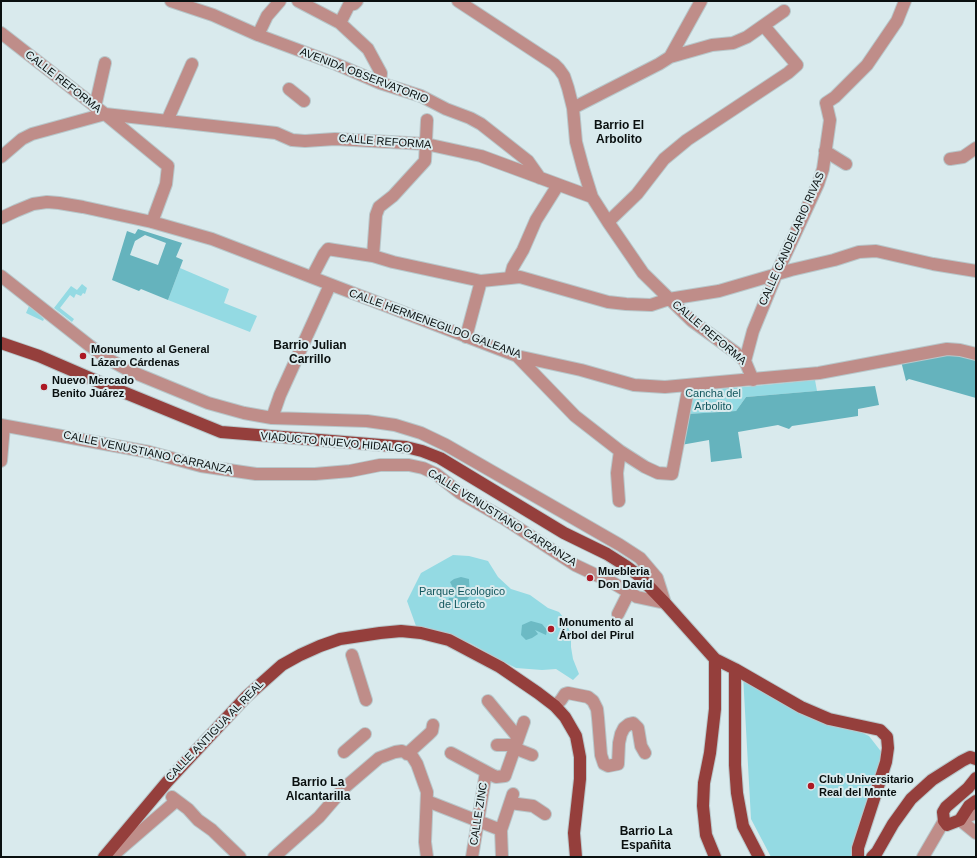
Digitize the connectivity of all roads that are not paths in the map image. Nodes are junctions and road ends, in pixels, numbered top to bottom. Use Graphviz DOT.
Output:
graph roads {
  1 [pos="171,1"];
  2 [pos="280,1"];
  3 [pos="298,1"];
  4 [pos="357,1"];
  5 [pos="458,1"];
  6 [pos="701,1"];
  7 [pos="905,1"];
  8 [pos="784,11"];
  9 [pos="340,23"];
  10 [pos="764,26"];
  11 [pos="1,33"];
  12 [pos="258,35"];
  13 [pos="670,57"];
  14 [pos="105,63"];
  15 [pos="192,64"];
  16 [pos="380,83"];
  17 [pos="289,90"];
  18 [pos="304,101"];
  19 [pos="95,107"];
  20 [pos="572,108"];
  21 [pos="105,114"];
  22 [pos="427,120"];
  23 [pos="167,121"];
  24 [pos="426,144"];
  25 [pos="976,148"];
  26 [pos="825,151"];
  27 [pos="1,157"];
  28 [pos="950,159"];
  29 [pos="846,164"];
  30 [pos="540,178"];
  31 [pos="558,184"];
  32 [pos="592,197"];
  33 [pos="1,218"];
  34 [pos="152,222"];
  35 [pos="608,222"];
  36 [pos="373,256"];
  37 [pos="976,271"];
  38 [pos="776,275"];
  39 [pos="1,276"];
  40 [pos="312,277"];
  41 [pos="510,278"];
  42 [pos="482,282"];
  43 [pos="330,285"];
  44 [pos="669,299"];
  45 [pos="466,336"];
  46 [pos="1,343"];
  47 [pos="976,354"];
  48 [pos="518,356"];
  49 [pos="745,361"];
  50 [pos="753,380"];
  51 [pos="689,386"];
  52 [pos="272,418"];
  53 [pos="3,425"];
  54 [pos="620,450"];
  55 [pos="1,461"];
  56 [pos="619,501"];
  57 [pos="629,592"];
  58 [pos="665,603"];
  59 [pos="618,614"];
  60 [pos="352,655"];
  61 [pos="715,659"];
  62 [pos="735,669"];
  63 [pos="366,700"];
  64 [pos="488,701"];
  65 [pos="555,706"];
  66 [pos="524,722"];
  67 [pos="433,725"];
  68 [pos="365,734"];
  69 [pos="516,744"];
  70 [pos="497,745"];
  71 [pos="344,752"];
  72 [pos="452,753"];
  73 [pos="644,753"];
  74 [pos="407,754"];
  75 [pos="532,755"];
  76 [pos="976,759"];
  77 [pos="486,772"];
  78 [pos="976,778"];
  79 [pos="976,800"];
  80 [pos="427,801"];
  81 [pos="976,813"];
  82 [pos="544,814"];
  83 [pos="478,820"];
  84 [pos="960,820"];
  85 [pos="944,821"];
  86 [pos="501,830"];
  87 [pos="976,833"];
  88 [pos="104,857"];
  89 [pos="111,857"];
  90 [pos="240,857"];
  91 [pos="274,857"];
  92 [pos="426,857"];
  93 [pos="472,857"];
  94 [pos="502,857"];
  95 [pos="576,857"];
  96 [pos="715,857"];
  97 [pos="759,857"];
  98 [pos="858,857"];
  99 [pos="872,857"];
  100 [pos="923,857"];
  1 -- 12 [label="street, AVENIDA OBSERVATORIO"];
  2 -- 12 [label="street"];
  3 -- 9 [label="street"];
  4 -- 9 [label="street"];
  5 -- 20 [label="street"];
  6 -- 13 [label="street"];
  7 -- 26 [label="street, CALLE CANDELARIO RIVAS"];
  8 -- 10 [label="street"];
  9 -- 16 [label="street"];
  10 -- 13 [label="street"];
  10 -- 35 [label="street"];
  11 -- 19 [label="street, CALLE REFORMA"];
  12 -- 16 [label="street, AVENIDA OBSERVATORIO"];
  13 -- 20 [label="street"];
  14 -- 19 [label="street"];
  15 -- 23 [label="street"];
  16 -- 30 [label="street, AVENIDA OBSERVATORIO"];
  17 -- 18 [label="street"];
  19 -- 21 [label="street, CALLE REFORMA"];
  20 -- 32 [label="street"];
  21 -- 23 [label="street, CALLE REFORMA"];
  21 -- 27 [label="street"];
  21 -- 34 [label="street"];
  22 -- 24 [label="street"];
  23 -- 24 [label="street, CALLE REFORMA"];
  24 -- 30 [label="street, CALLE REFORMA"];
  24 -- 36 [label="street"];
  25 -- 28 [label="street"];
  26 -- 29 [label="street"];
  26 -- 38 [label="street, CALLE CANDELARIO RIVAS"];
  30 -- 31 [label="street, CALLE REFORMA"];
  31 -- 32 [label="street, CALLE REFORMA"];
  31 -- 41 [label="street"];
  32 -- 35 [label="street, CALLE REFORMA"];
  33 -- 34 [label="street, CALLE HERMENEGILDO GALEANA"];
  34 -- 40 [label="street, CALLE HERMENEGILDO GALEANA"];
  35 -- 44 [label="street, CALLE REFORMA"];
  36 -- 40 [label="street"];
  36 -- 42 [label="street"];
  37 -- 38 [label="street"];
  38 -- 44 [label="street"];
  38 -- 49 [label="street, CALLE CANDELARIO RIVAS"];
  39 -- 52 [label="street"];
  40 -- 43 [label="street, CALLE HERMENEGILDO GALEANA"];
  41 -- 42 [label="street"];
  41 -- 44 [label="street"];
  42 -- 45 [label="street"];
  43 -- 45 [label="street, CALLE HERMENEGILDO GALEANA"];
  43 -- 52 [label="street"];
  44 -- 49 [label="street, CALLE REFORMA"];
  45 -- 48 [label="street, CALLE HERMENEGILDO GALEANA"];
  46 -- 58 [label="main road, VIADUCTO NUEVO HIDALGO"];
  47 -- 50 [label="street, CALLE HERMENEGILDO GALEANA"];
  48 -- 51 [label="street, CALLE HERMENEGILDO GALEANA"];
  48 -- 54 [label="street"];
  49 -- 50 [label="street, CALLE REFORMA"];
  50 -- 51 [label="street, CALLE HERMENEGILDO GALEANA"];
  51 -- 54 [label="street"];
  52 -- 58 [label="street"];
  53 -- 55 [label="street"];
  53 -- 57 [label="street, CALLE VENUSTIANO CARRANZA"];
  54 -- 56 [label="street"];
  57 -- 58 [label="street, CALLE VENUSTIANO CARRANZA"];
  57 -- 59 [label="street"];
  58 -- 61 [label="main road, VIADUCTO NUEVO HIDALGO"];
  60 -- 63 [label="street"];
  61 -- 62 [label="main road"];
  61 -- 96 [label="main road"];
  62 -- 97 [label="main road"];
  62 -- 98 [label="main road"];
  64 -- 69 [label="street"];
  65 -- 73 [label="street"];
  65 -- 88 [label="main road, CALLE ANTIGUA AL REAL"];
  65 -- 95 [label="main road, CALLE ANTIGUA AL REAL"];
  66 -- 69 [label="street"];
  67 -- 74 [label="street"];
  68 -- 71 [label="street"];
  69 -- 70 [label="street"];
  69 -- 75 [label="street"];
  69 -- 77 [label="street"];
  72 -- 77 [label="street"];
  74 -- 80 [label="street"];
  74 -- 91 [label="street"];
  76 -- 99 [label="main road"];
  77 -- 83 [label="street, CALLE ZINC"];
  78 -- 85 [label="main road"];
  79 -- 84 [label="main road"];
  80 -- 83 [label="street"];
  80 -- 92 [label="street"];
  81 -- 84 [label="street"];
  82 -- 86 [label="street"];
  83 -- 86 [label="street"];
  83 -- 93 [label="street, CALLE ZINC"];
  84 -- 85 [label="main road"];
  84 -- 87 [label="street"];
  85 -- 100 [label="street"];
  86 -- 94 [label="street"];
  89 -- 90 [label="street"];
}
